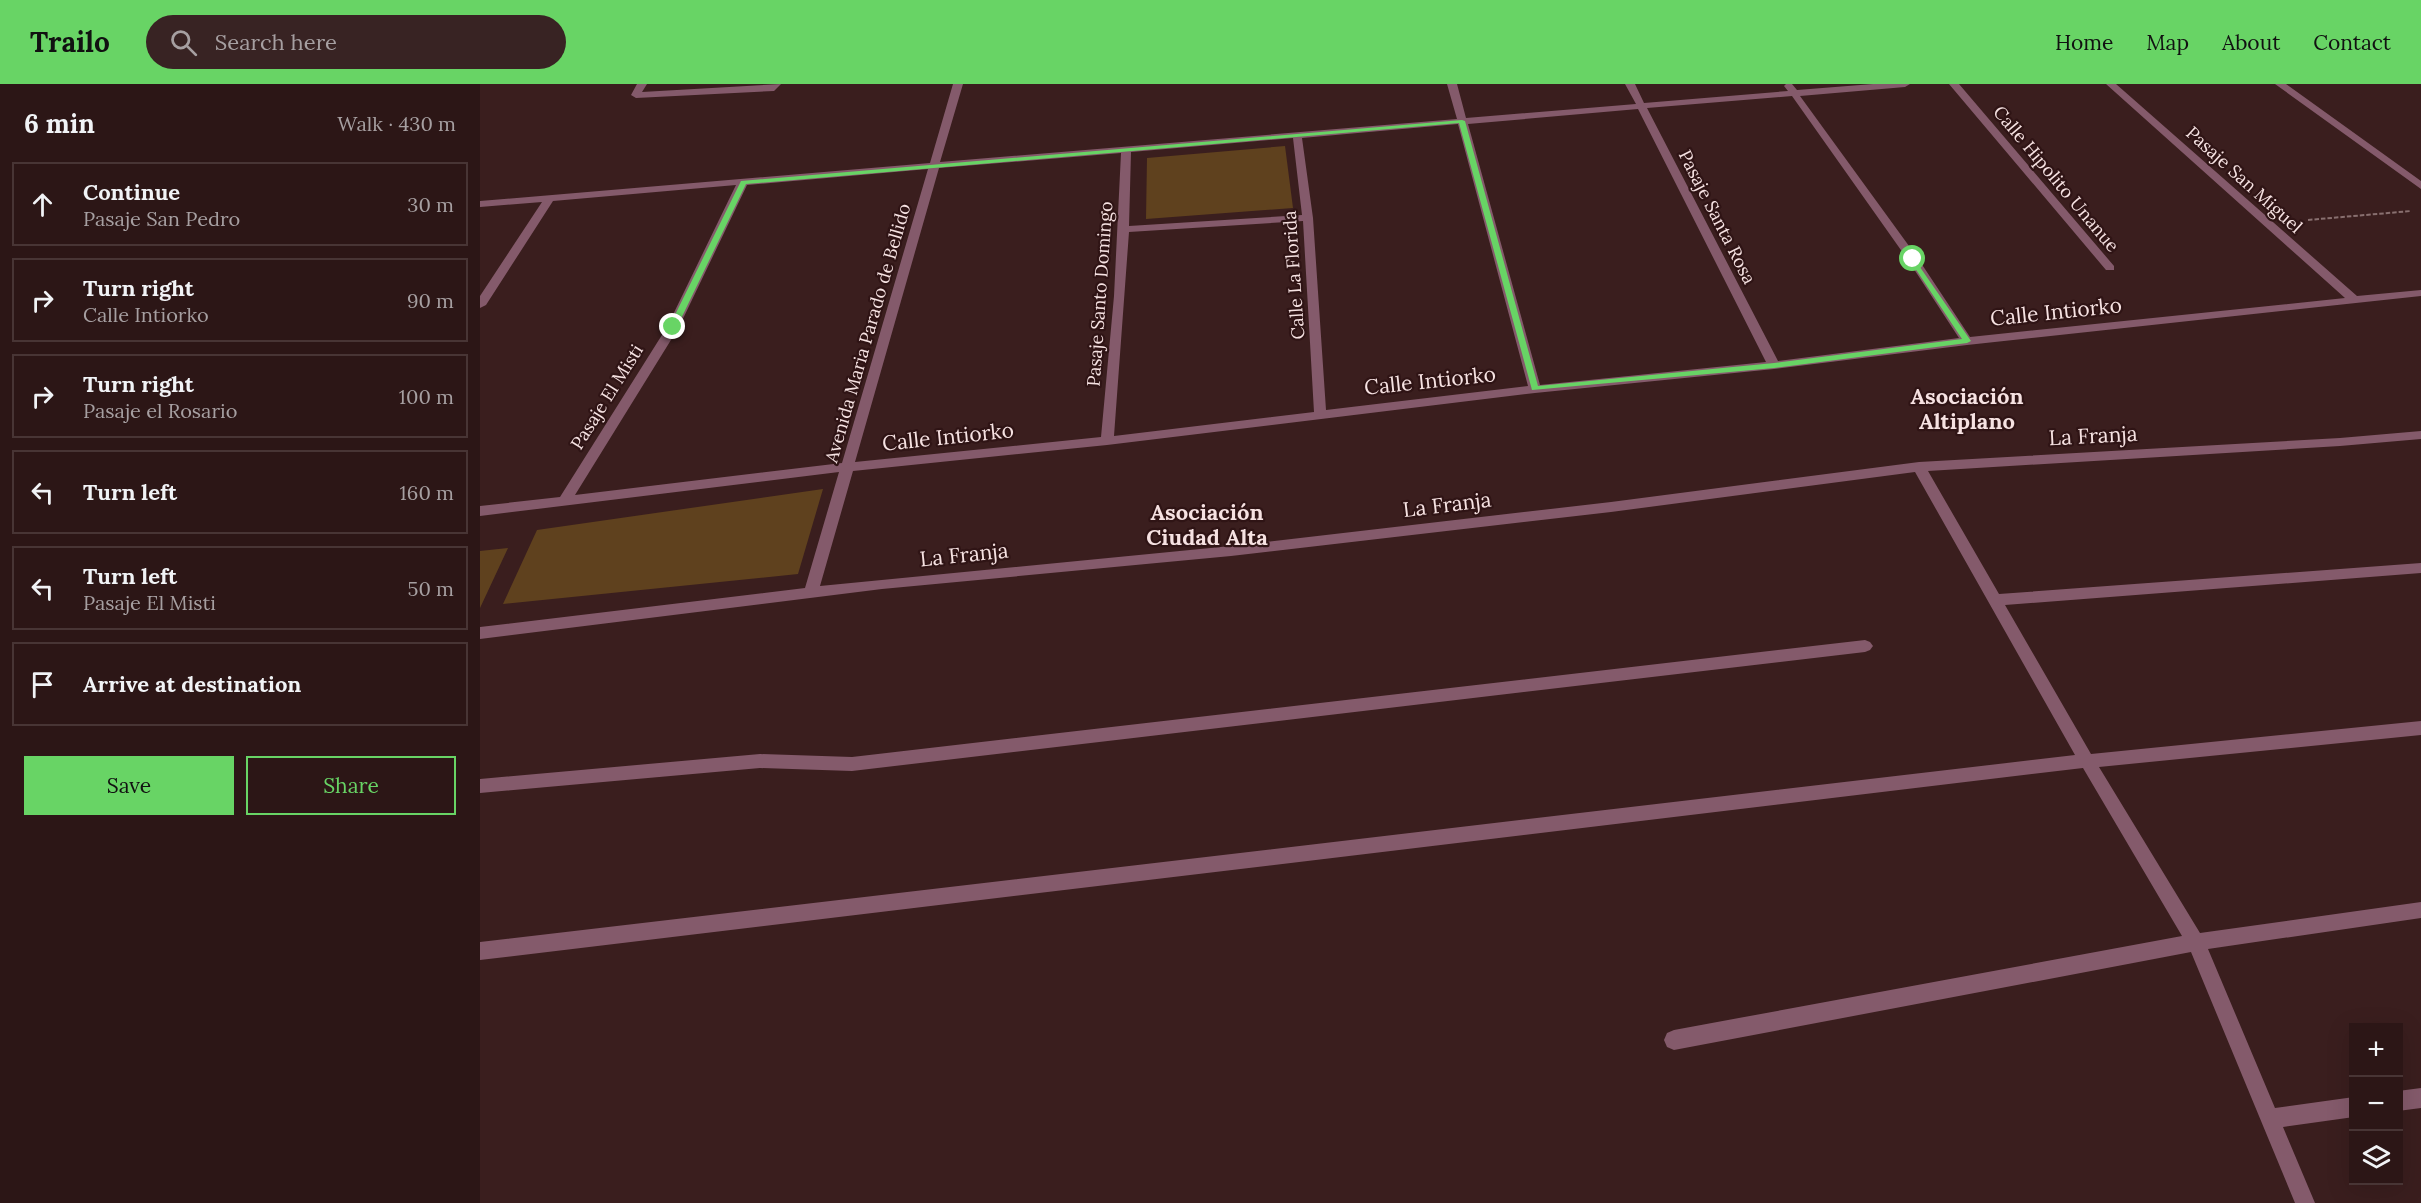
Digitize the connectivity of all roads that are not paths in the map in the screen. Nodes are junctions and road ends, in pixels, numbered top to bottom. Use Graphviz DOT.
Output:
graph roads {
  1 [pos="642,84"];
  2 [pos="776,84"];
  3 [pos="958,84"];
  4 [pos="1452,84"];
  5 [pos="1630,84"];
  6 [pos="1905,84"];
  7 [pos="1954,84"];
  8 [pos="2111,84"];
  9 [pos="2280,84"];
  10 [pos="1791,89"];
  11 [pos="1642,106"];
  12 [pos="1462,121"];
  13 [pos="1297,135"];
  14 [pos="1126,150"];
  15 [pos="935,166"];
  16 [pos="743,182"];
  17 [pos="2421,186"];
  18 [pos="550,198"];
  19 [pos="480,204"];
  20 [pos="1308,218"];
  21 [pos="1125,229"];
  22 [pos="2110,268"];
  23 [pos="2421,293"];
  24 [pos="2355,301"];
  25 [pos="480,304"];
  26 [pos="1967,341"];
  27 [pos="1774,366"];
  28 [pos="1535,389"];
  29 [pos="1320,413"];
  30 [pos="2421,435"];
  31 [pos="1107,441"];
  32 [pos="847,467"];
  33 [pos="1919,467"];
  34 [pos="564,501"];
  35 [pos="480,512"];
  36 [pos="2421,568"];
  37 [pos="811,593"];
  38 [pos="1996,600"];
  39 [pos="480,633"];
  40 [pos="1865,646"];
  41 [pos="2421,728"];
  42 [pos="2087,761"];
  43 [pos="480,786"];
  44 [pos="2421,910"];
  45 [pos="2196,942"];
  46 [pos="480,951"];
  47 [pos="1674,1040"];
  48 [pos="2421,1098"];
  49 [pos="2403,1100"];
  50 [pos="2349,1108"];
  51 [pos="2269,1119"];
  52 [pos="2305,1203"];
  1 -- 2 [label="street"];
  3 -- 15 [label="street, Avenida Maria Parado de Bellido"];
  4 -- 12 [label="street"];
  5 -- 11 [label="street, Pasaje Santa Rosa"];
  6 -- 10 [label="street"];
  7 -- 22 [label="street, Calle Hipolito Unanue"];
  8 -- 24 [label="street, Pasaje San Miguel"];
  9 -- 17 [label="street"];
  10 -- 11 [label="street"];
  10 -- 26 [label="street"];
  11 -- 12 [label="street"];
  11 -- 27 [label="street, Pasaje Santa Rosa"];
  12 -- 13 [label="street"];
  12 -- 28 [label="street"];
  13 -- 14 [label="street"];
  13 -- 20 [label="street, Calle La Florida"];
  14 -- 15 [label="street"];
  14 -- 21 [label="street, Pasaje Santo Domingo"];
  15 -- 16 [label="street"];
  15 -- 32 [label="street, Avenida Maria Parado de Bellido"];
  16 -- 18 [label="street"];
  16 -- 34 [label="street, Pasaje El Misti"];
  18 -- 19 [label="street"];
  18 -- 25 [label="street"];
  20 -- 21 [label="street"];
  20 -- 29 [label="street, Calle La Florida"];
  21 -- 31 [label="street, Pasaje Santo Domingo"];
  23 -- 24 [label="street, Calle Intiorko"];
  24 -- 26 [label="street, Calle Intiorko"];
  26 -- 27 [label="street, Calle Intiorko"];
  27 -- 28 [label="street, Calle Intiorko"];
  28 -- 29 [label="street, Calle Intiorko"];
  29 -- 31 [label="street, Calle Intiorko"];
  30 -- 33 [label="street, La Franja"];
  31 -- 32 [label="street, Calle Intiorko"];
  32 -- 34 [label="street, Calle Intiorko"];
  32 -- 37 [label="street, Avenida Maria Parado de Bellido"];
  33 -- 37 [label="street, La Franja"];
  33 -- 38 [label="street"];
  34 -- 35 [label="street, Calle Intiorko"];
  36 -- 38 [label="street"];
  37 -- 39 [label="street, La Franja"];
  38 -- 42 [label="street"];
  40 -- 43 [label="street"];
  41 -- 42 [label="street"];
  42 -- 45 [label="street"];
  42 -- 46 [label="street"];
  44 -- 45 [label="street"];
  45 -- 47 [label="street"];
  45 -- 51 [label="street"];
  48 -- 49 [label="street"];
  50 -- 51 [label="street"];
  51 -- 52 [label="street"];
}
